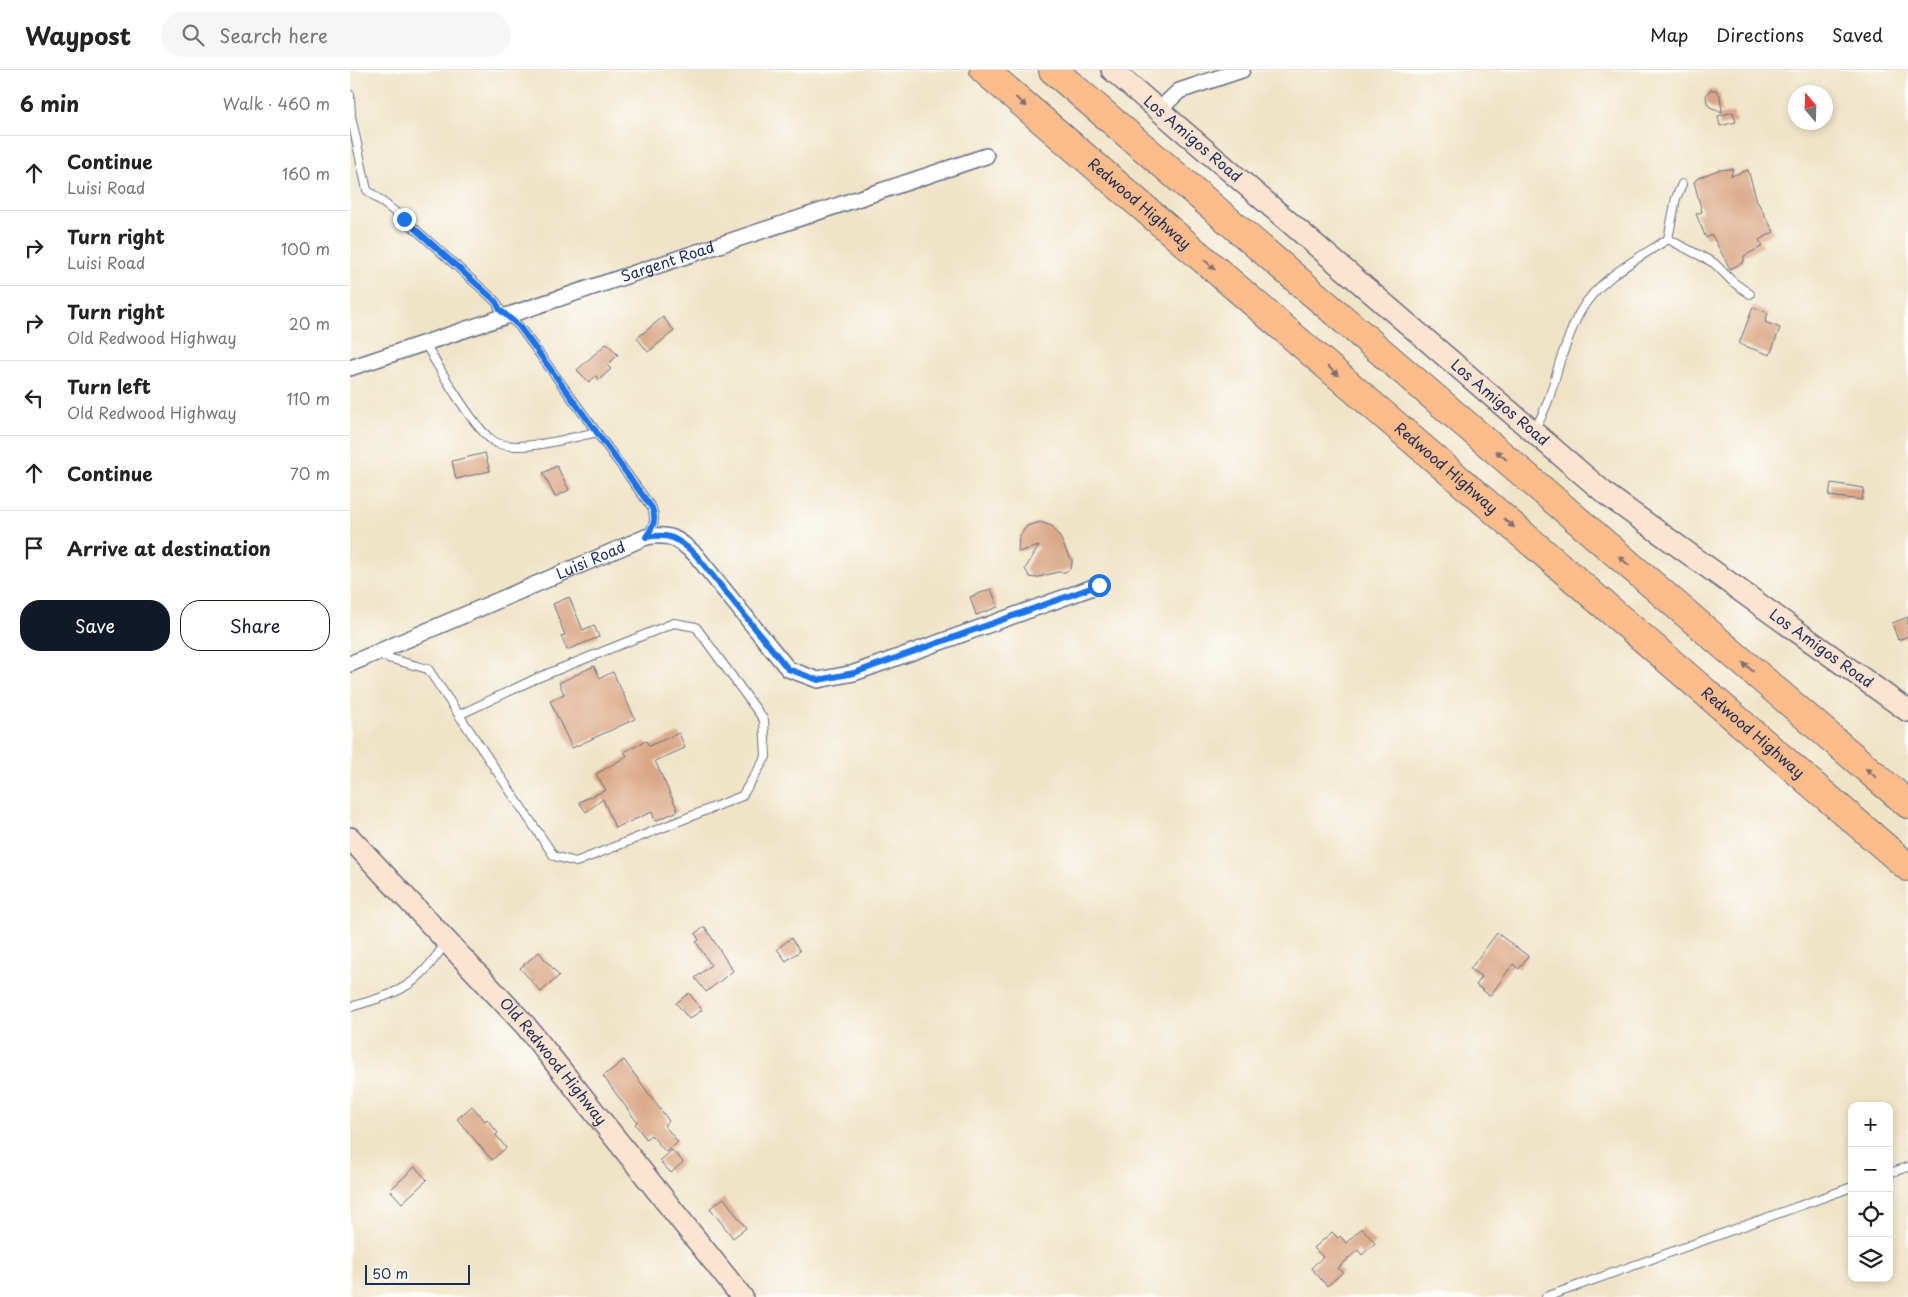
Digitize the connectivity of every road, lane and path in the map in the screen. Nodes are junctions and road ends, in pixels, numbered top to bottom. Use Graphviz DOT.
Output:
graph roads {
  1 [pos="984,70"];
  2 [pos="1053,70"];
  3 [pos="1112,70"];
  4 [pos="1242,70"];
  5 [pos="350,95"];
  6 [pos="1159,110"];
  7 [pos="986,156"];
  8 [pos="1682,184"];
  9 [pos="1668,239"];
  10 [pos="1750,294"];
  11 [pos="506,316"];
  12 [pos="425,343"];
  13 [pos="350,368"];
  14 [pos="1533,431"];
  15 [pos="597,432"];
  16 [pos="646,537"];
  17 [pos="1099,585"];
  18 [pos="375,654"];
  19 [pos="350,664"];
  20 [pos="1908,711"];
  21 [pos="458,715"];
  22 [pos="1908,804"];
  23 [pos="350,838"];
  24 [pos="1908,867"];
  25 [pos="448,941"];
  26 [pos="350,1007"];
  27 [pos="1908,1167"];
  28 [pos="1893,1172"];
  29 [pos="1848,1188"];
  30 [pos="742,1297"];
  31 [pos="1546,1297"];
  1 -- 24 [label="highway, Redwood Highway, one-way"];
  22 -- 2 [label="highway, one-way"];
  3 -- 6 [label="street, Los Amigos Road"];
  4 -- 6 [label="street"];
  5 -- 11 [label="lane"];
  6 -- 14 [label="street, Los Amigos Road"];
  7 -- 11 [label="street, Sargent Road"];
  8 -- 9 [label="lane"];
  9 -- 10 [label="lane"];
  9 -- 14 [label="lane"];
  11 -- 12 [label="street, Sargent Road"];
  11 -- 15 [label="lane"];
  12 -- 13 [label="street, Sargent Road"];
  12 -- 15 [label="lane"];
  14 -- 20 [label="street, Los Amigos Road"];
  15 -- 16 [label="lane"];
  16 -- 17 [label="street, Luisi Road"];
  16 -- 18 [label="street, Luisi Road"];
  18 -- 19 [label="street, Luisi Road"];
  18 -- 21 [label="lane"];
  21 -- 21 [label="lane"];
  23 -- 25 [label="street, Old Redwood Highway"];
  25 -- 26 [label="lane"];
  25 -- 30 [label="street, Old Redwood Highway"];
  27 -- 28 [label="lane"];
  29 -- 31 [label="lane"];
}
